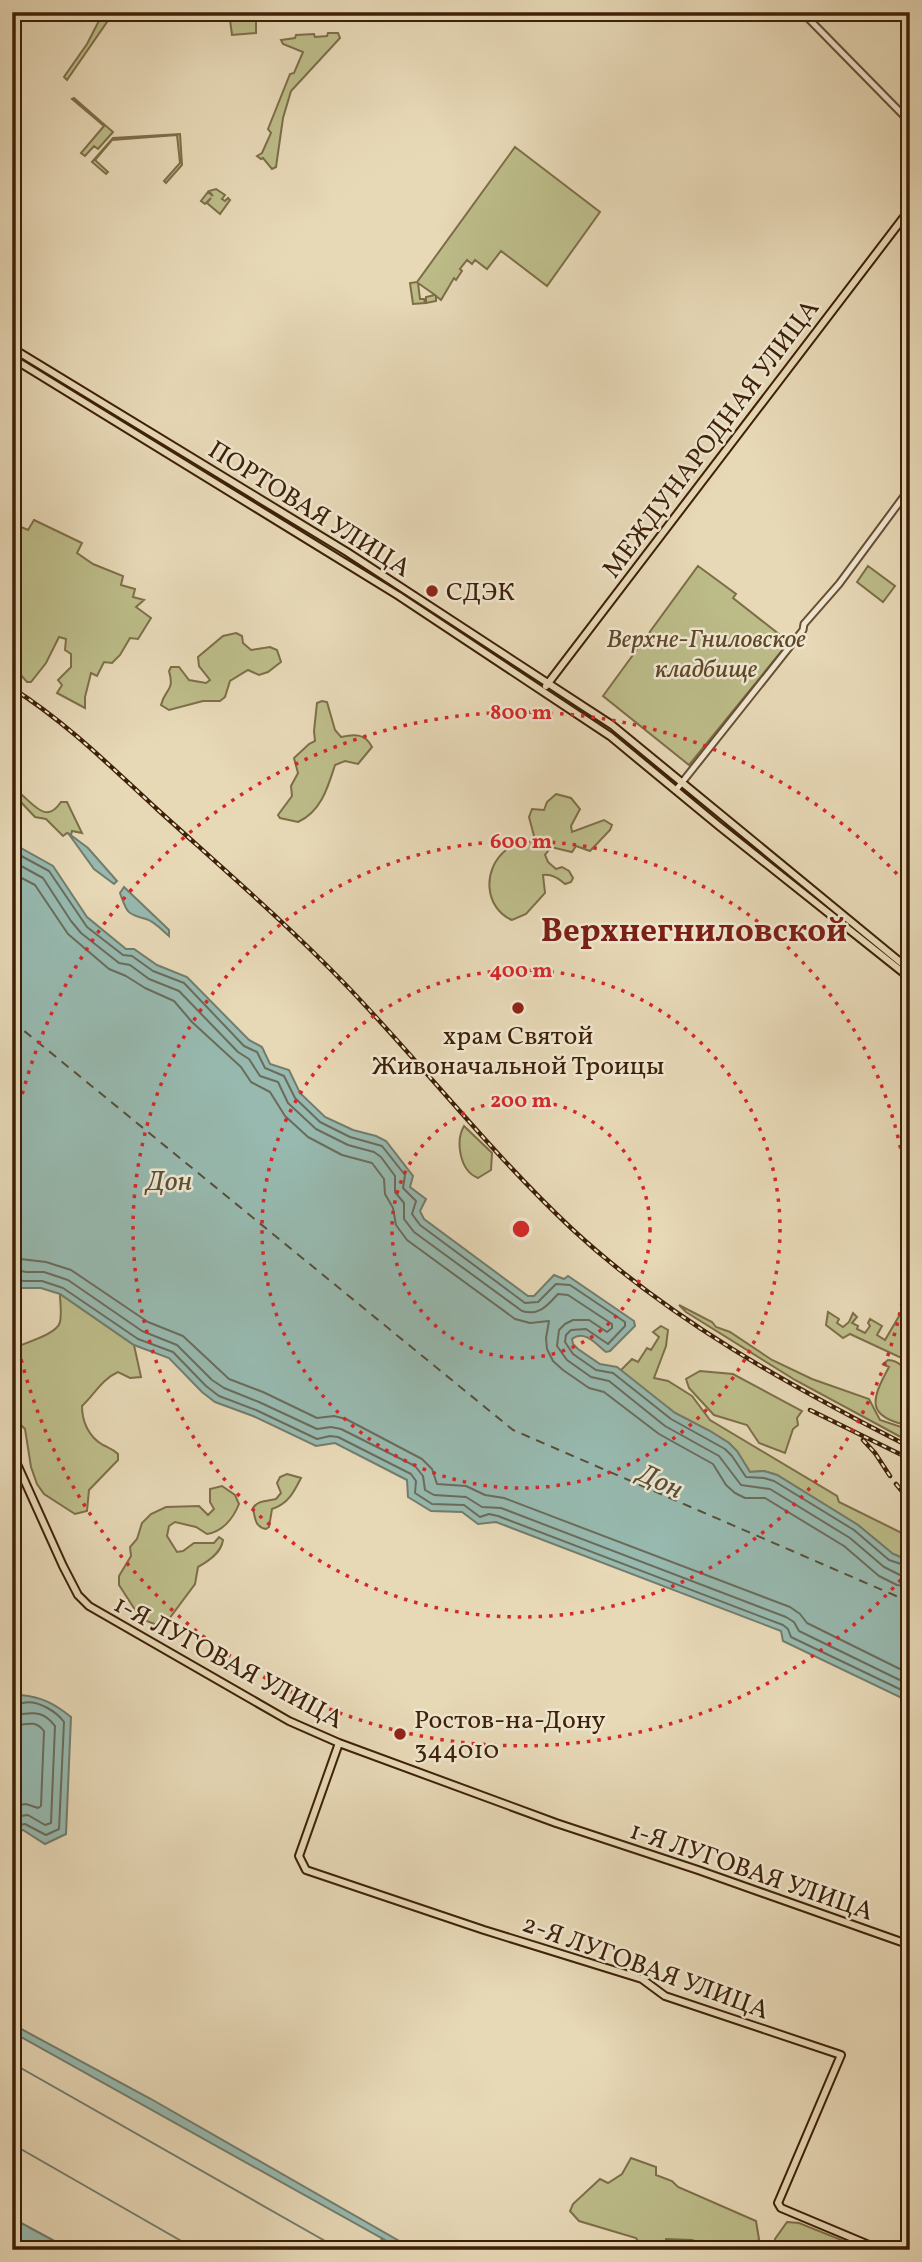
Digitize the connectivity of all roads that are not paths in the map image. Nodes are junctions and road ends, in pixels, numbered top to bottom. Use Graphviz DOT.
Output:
graph roads {
  1 [pos="802,12"];
  2 [pos="910,122"];
  3 [pos="910,209"];
  4 [pos="12,348"];
  5 [pos="12,358"];
  6 [pos="910,488"];
  7 [pos="548,682"];
  8 [pos="542,690"];
  9 [pos="624,735"];
  10 [pos="619,743"];
  11 [pos="682,783"];
  12 [pos="676,790"];
  13 [pos="910,970"];
  14 [pos="910,978"];
  15 [pos="12,1453"];
  16 [pos="339,1743"];
  17 [pos="910,1945"];
  18 [pos="881,2250"];
  1 -- 2 [label="street"];
  3 -- 7 [label="main road, МЕЖДУНАРОДНАЯ УЛИЦА"];
  4 -- 7 [label="main road, ПОРТОВАЯ УЛИЦА"];
  5 -- 8 [label="main road, ПОРТОВАЯ УЛИЦА"];
  6 -- 11 [label="street"];
  7 -- 8 [label="main road, МЕЖДУНАРОДНАЯ УЛИЦА"];
  7 -- 9 [label="main road, ПОРТОВАЯ УЛИЦА"];
  8 -- 10 [label="main road, ПОРТОВАЯ УЛИЦА"];
  9 -- 10 [label="main road"];
  9 -- 11 [label="main road, ПОРТОВАЯ УЛИЦА"];
  10 -- 12 [label="main road, ПОРТОВАЯ УЛИЦА"];
  11 -- 12 [label="street"];
  11 -- 13 [label="main road, ПОРТОВАЯ УЛИЦА"];
  12 -- 14 [label="main road, ПОРТОВАЯ УЛИЦА"];
  15 -- 16 [label="main road, 1-Я ЛУГОВАЯ УЛИЦА"];
  16 -- 17 [label="main road, 1-Я ЛУГОВАЯ УЛИЦА"];
  16 -- 18 [label="main road, 2-Я ЛУГОВАЯ УЛИЦА"];
}
